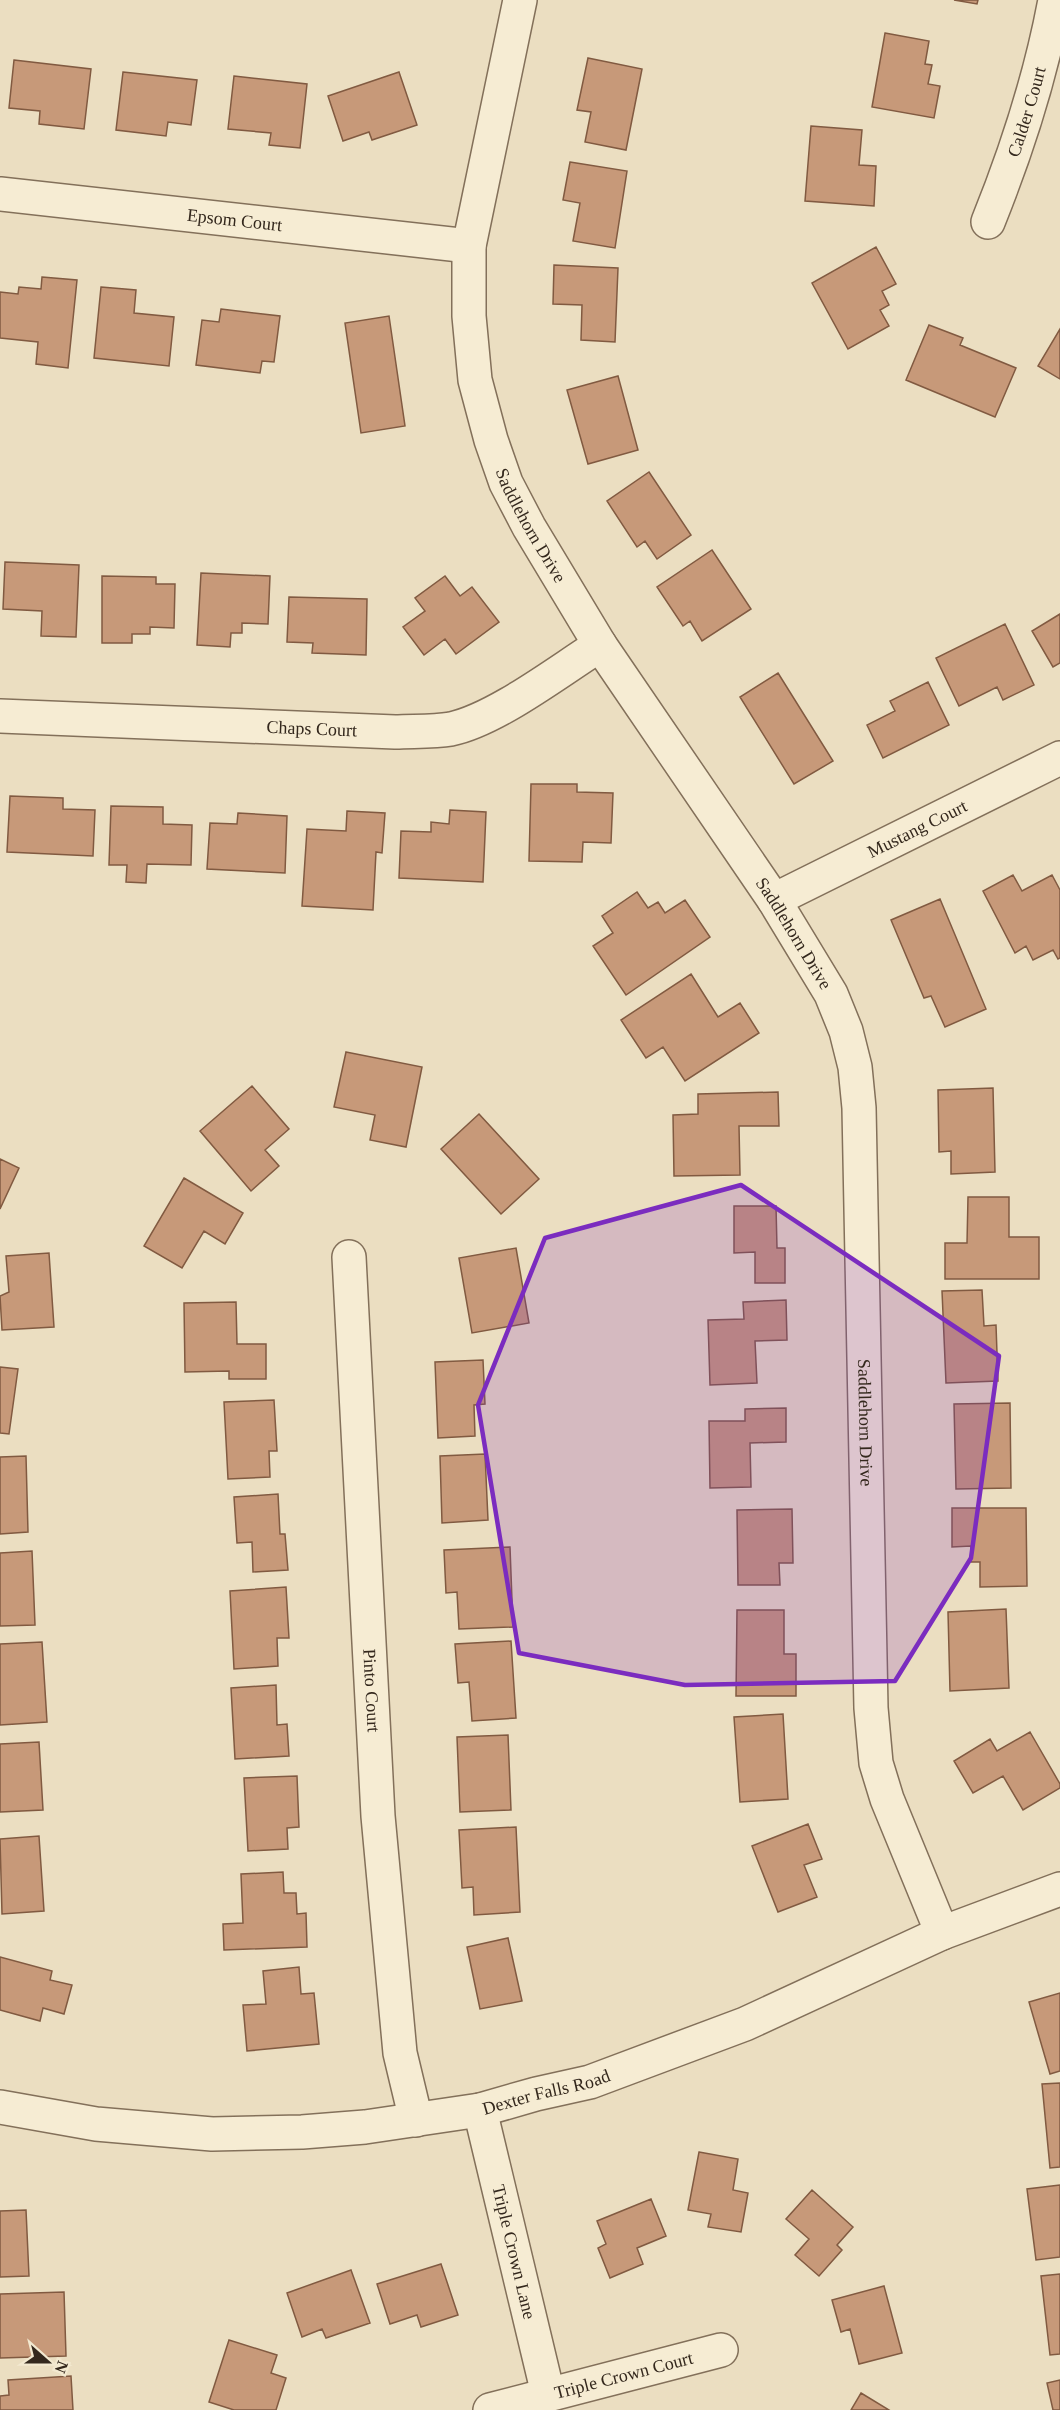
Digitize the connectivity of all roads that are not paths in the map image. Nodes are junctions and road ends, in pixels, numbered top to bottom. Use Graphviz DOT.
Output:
graph roads {
  1 [pos="520,0"];
  2 [pos="1055,0"];
  3 [pos="0,194"];
  4 [pos="988,222"];
  5 [pos="469,246"];
  6 [pos="600,645"];
  7 [pos="0,716"];
  8 [pos="1060,758"];
  9 [pos="774,900"];
  10 [pos="349,1257"];
  11 [pos="1060,1889"];
  12 [pos="942,1933"];
  13 [pos="0,2107"];
  14 [pos="480,2110"];
  15 [pos="416,2120"];
  16 [pos="721,2349"];
  17 [pos="548,2394"];
  18 [pos="490,2410"];
  1 -- 5 [label="street, Saddlehorn Drive"];
  2 -- 4 [label="street, Calder Court"];
  3 -- 5 [label="street, Epsom Court"];
  5 -- 6 [label="street, Saddlehorn Drive"];
  6 -- 7 [label="street, Chaps Court"];
  6 -- 9 [label="street, Saddlehorn Drive"];
  8 -- 9 [label="street, Mustang Court"];
  9 -- 12 [label="street, Saddlehorn Drive"];
  10 -- 15 [label="street, Pinto Court"];
  11 -- 12 [label="street, Dexter Falls Road"];
  12 -- 14 [label="street, Dexter Falls Road"];
  13 -- 15 [label="street, Dexter Falls Road"];
  14 -- 15 [label="street, Dexter Falls Road"];
  14 -- 17 [label="street, Triple Crown Lane"];
  16 -- 17 [label="street, Triple Crown Court"];
  17 -- 18 [label="street, Triple Crown Court"];
}
